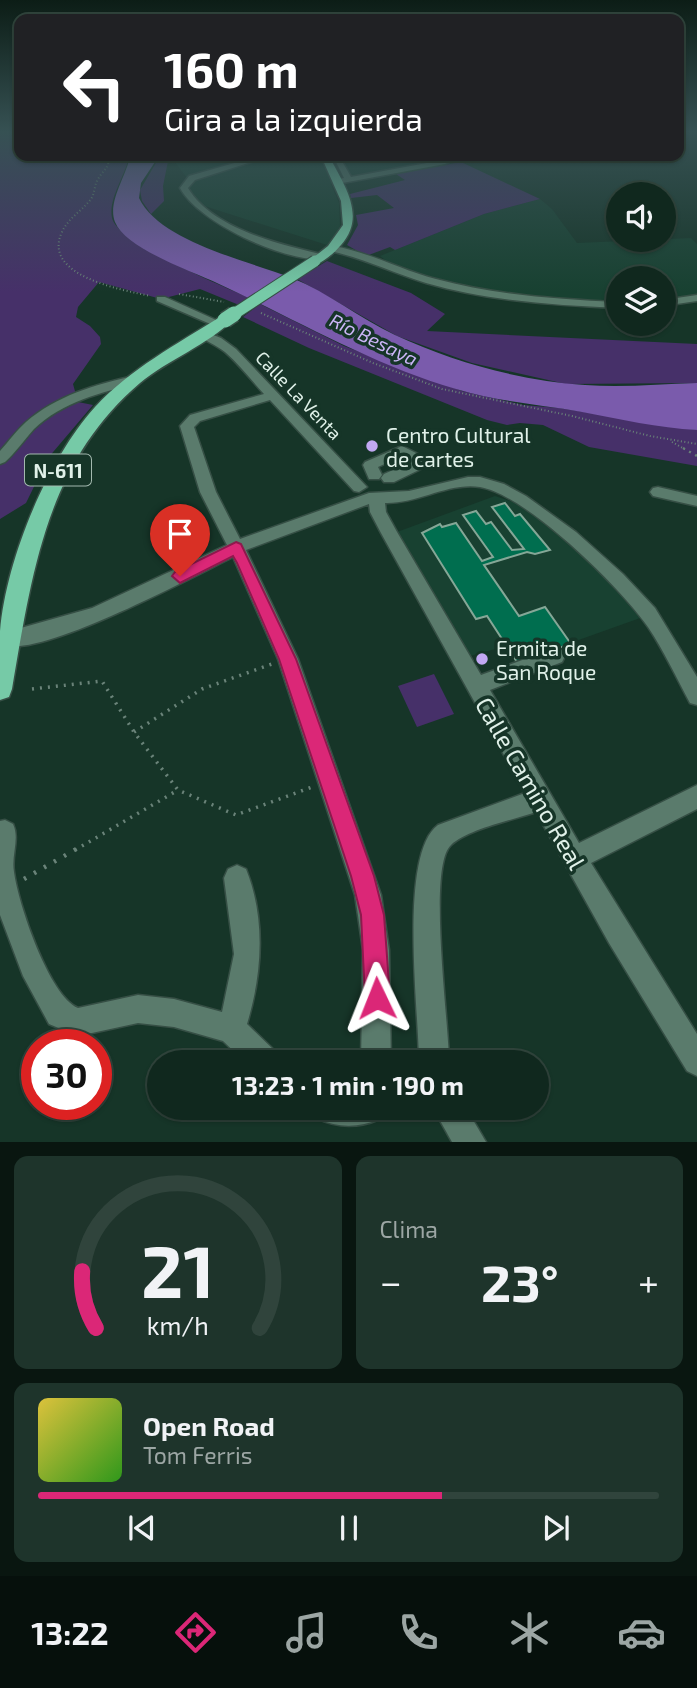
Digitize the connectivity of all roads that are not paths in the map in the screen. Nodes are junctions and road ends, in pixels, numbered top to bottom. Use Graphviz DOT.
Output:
graph roads {
  1 [pos="186,185"];
  2 [pos="344,185"];
  3 [pos="333,249"];
  4 [pos="319,259"];
  5 [pos="697,298"];
  6 [pos="161,299"];
  7 [pos="676,301"];
  8 [pos="606,304"];
  9 [pos="219,321"];
  10 [pos="134,380"];
  11 [pos="273,395"];
  12 [pos="0,459"];
  13 [pos="377,488"];
  14 [pos="658,492"];
  15 [pos="697,501"];
  16 [pos="236,548"];
  17 [pos="10,639"];
  18 [pos="555,656"];
  19 [pos="476,686"];
  20 [pos="0,690"];
  21 [pos="697,696"];
  22 [pos="697,797"];
  23 [pos="541,799"];
  24 [pos="0,833"];
  25 [pos="574,858"];
  26 [pos="237,878"];
  27 [pos="231,1029"];
  28 [pos="253,1050"];
  29 [pos="376,1050"];
  30 [pos="435,1050"];
  31 [pos="697,1061"];
  32 [pos="456,1120"];
  33 [pos="470,1142"];
  1 -- 4 [label="street"];
  2 -- 3 [label="highway, N-611"];
  3 -- 4 [label="highway, N-611"];
  3 -- 8 [label="street"];
  4 -- 9 [label="highway, N-611, bridge"];
  5 -- 7 [label="street"];
  6 -- 9 [label="street, Calle La Venta"];
  9 -- 10 [label="highway, N-611"];
  9 -- 11 [label="street, Calle La Venta"];
  10 -- 12 [label="street"];
  10 -- 17 [label="highway, N-611"];
  11 -- 13 [label="street, Calle La Venta"];
  11 -- 16 [label="street"];
  13 -- 16 [label="street"];
  13 -- 19 [label="street, Calle Camino Real"];
  13 -- 21 [label="street"];
  14 -- 15 [label="street"];
  16 -- 17 [label="street"];
  16 -- 29 [label="street"];
  17 -- 20 [label="highway, N-611"];
  18 -- 19 [label="street"];
  19 -- 23 [label="street, Calle Camino Real"];
  22 -- 25 [label="street"];
  23 -- 25 [label="street, Calle Camino Real"];
  23 -- 30 [label="street"];
  24 -- 27 [label="street"];
  25 -- 31 [label="street, Calle Camino Real"];
  26 -- 27 [label="street"];
  27 -- 28 [label="street"];
  32 -- 33 [label="street"];
}
